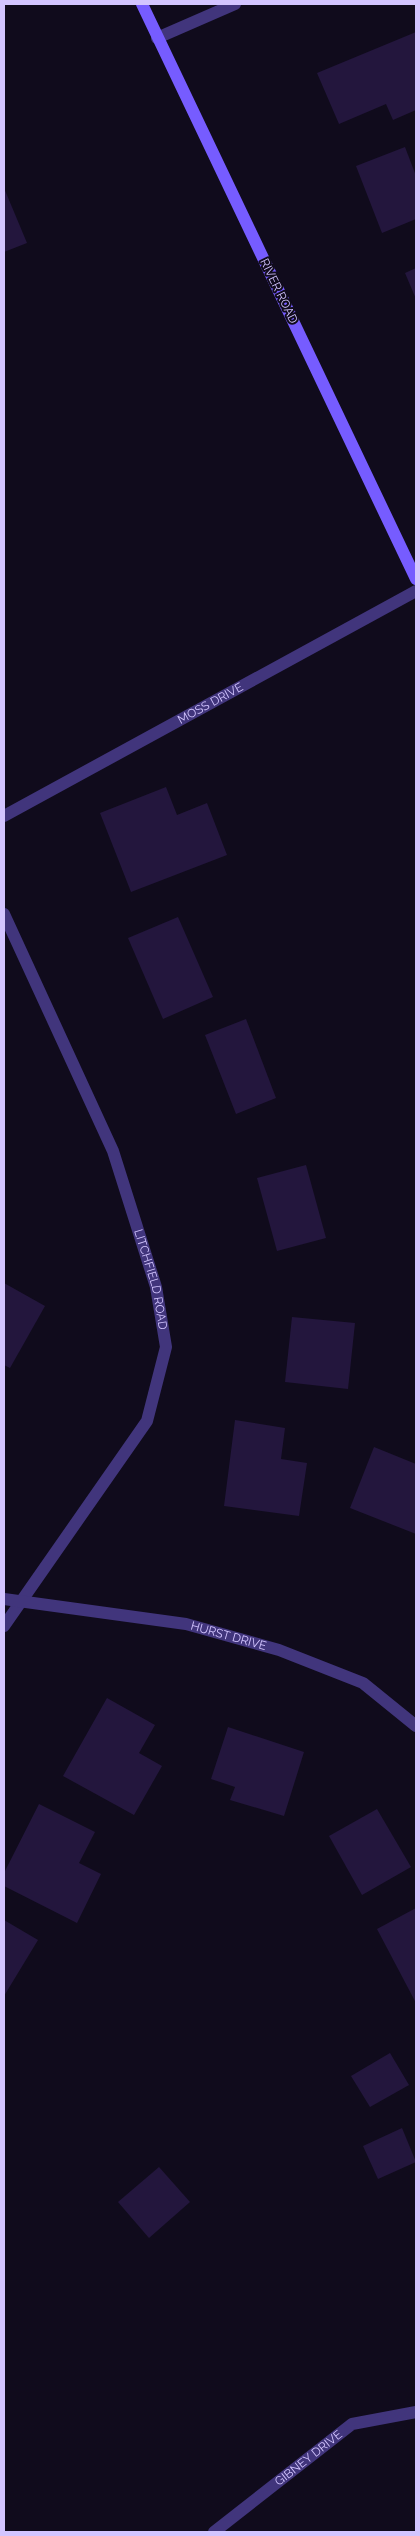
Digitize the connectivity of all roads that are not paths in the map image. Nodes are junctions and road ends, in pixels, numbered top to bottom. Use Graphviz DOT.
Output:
graph roads {
  1 [pos="142,4"];
  2 [pos="235,4"];
  3 [pos="157,38"];
  4 [pos="416,579"];
  5 [pos="416,591"];
  6 [pos="4,816"];
  7 [pos="4,914"];
  8 [pos="4,1599"];
  9 [pos="21,1600"];
  10 [pos="4,1626"];
  11 [pos="416,1726"];
  12 [pos="416,2412"];
  13 [pos="214,2532"];
  1 -- 3 [label="main road, RIVER ROAD"];
  2 -- 3 [label="street"];
  3 -- 4 [label="main road, RIVER ROAD"];
  5 -- 6 [label="street, MOSS DRIVE"];
  7 -- 9 [label="street, LITCHFIELD ROAD"];
  8 -- 9 [label="street, HURST DRIVE"];
  9 -- 10 [label="street, LITCHFIELD ROAD"];
  9 -- 11 [label="street, HURST DRIVE"];
  12 -- 13 [label="street, GIBNEY DRIVE"];
}
